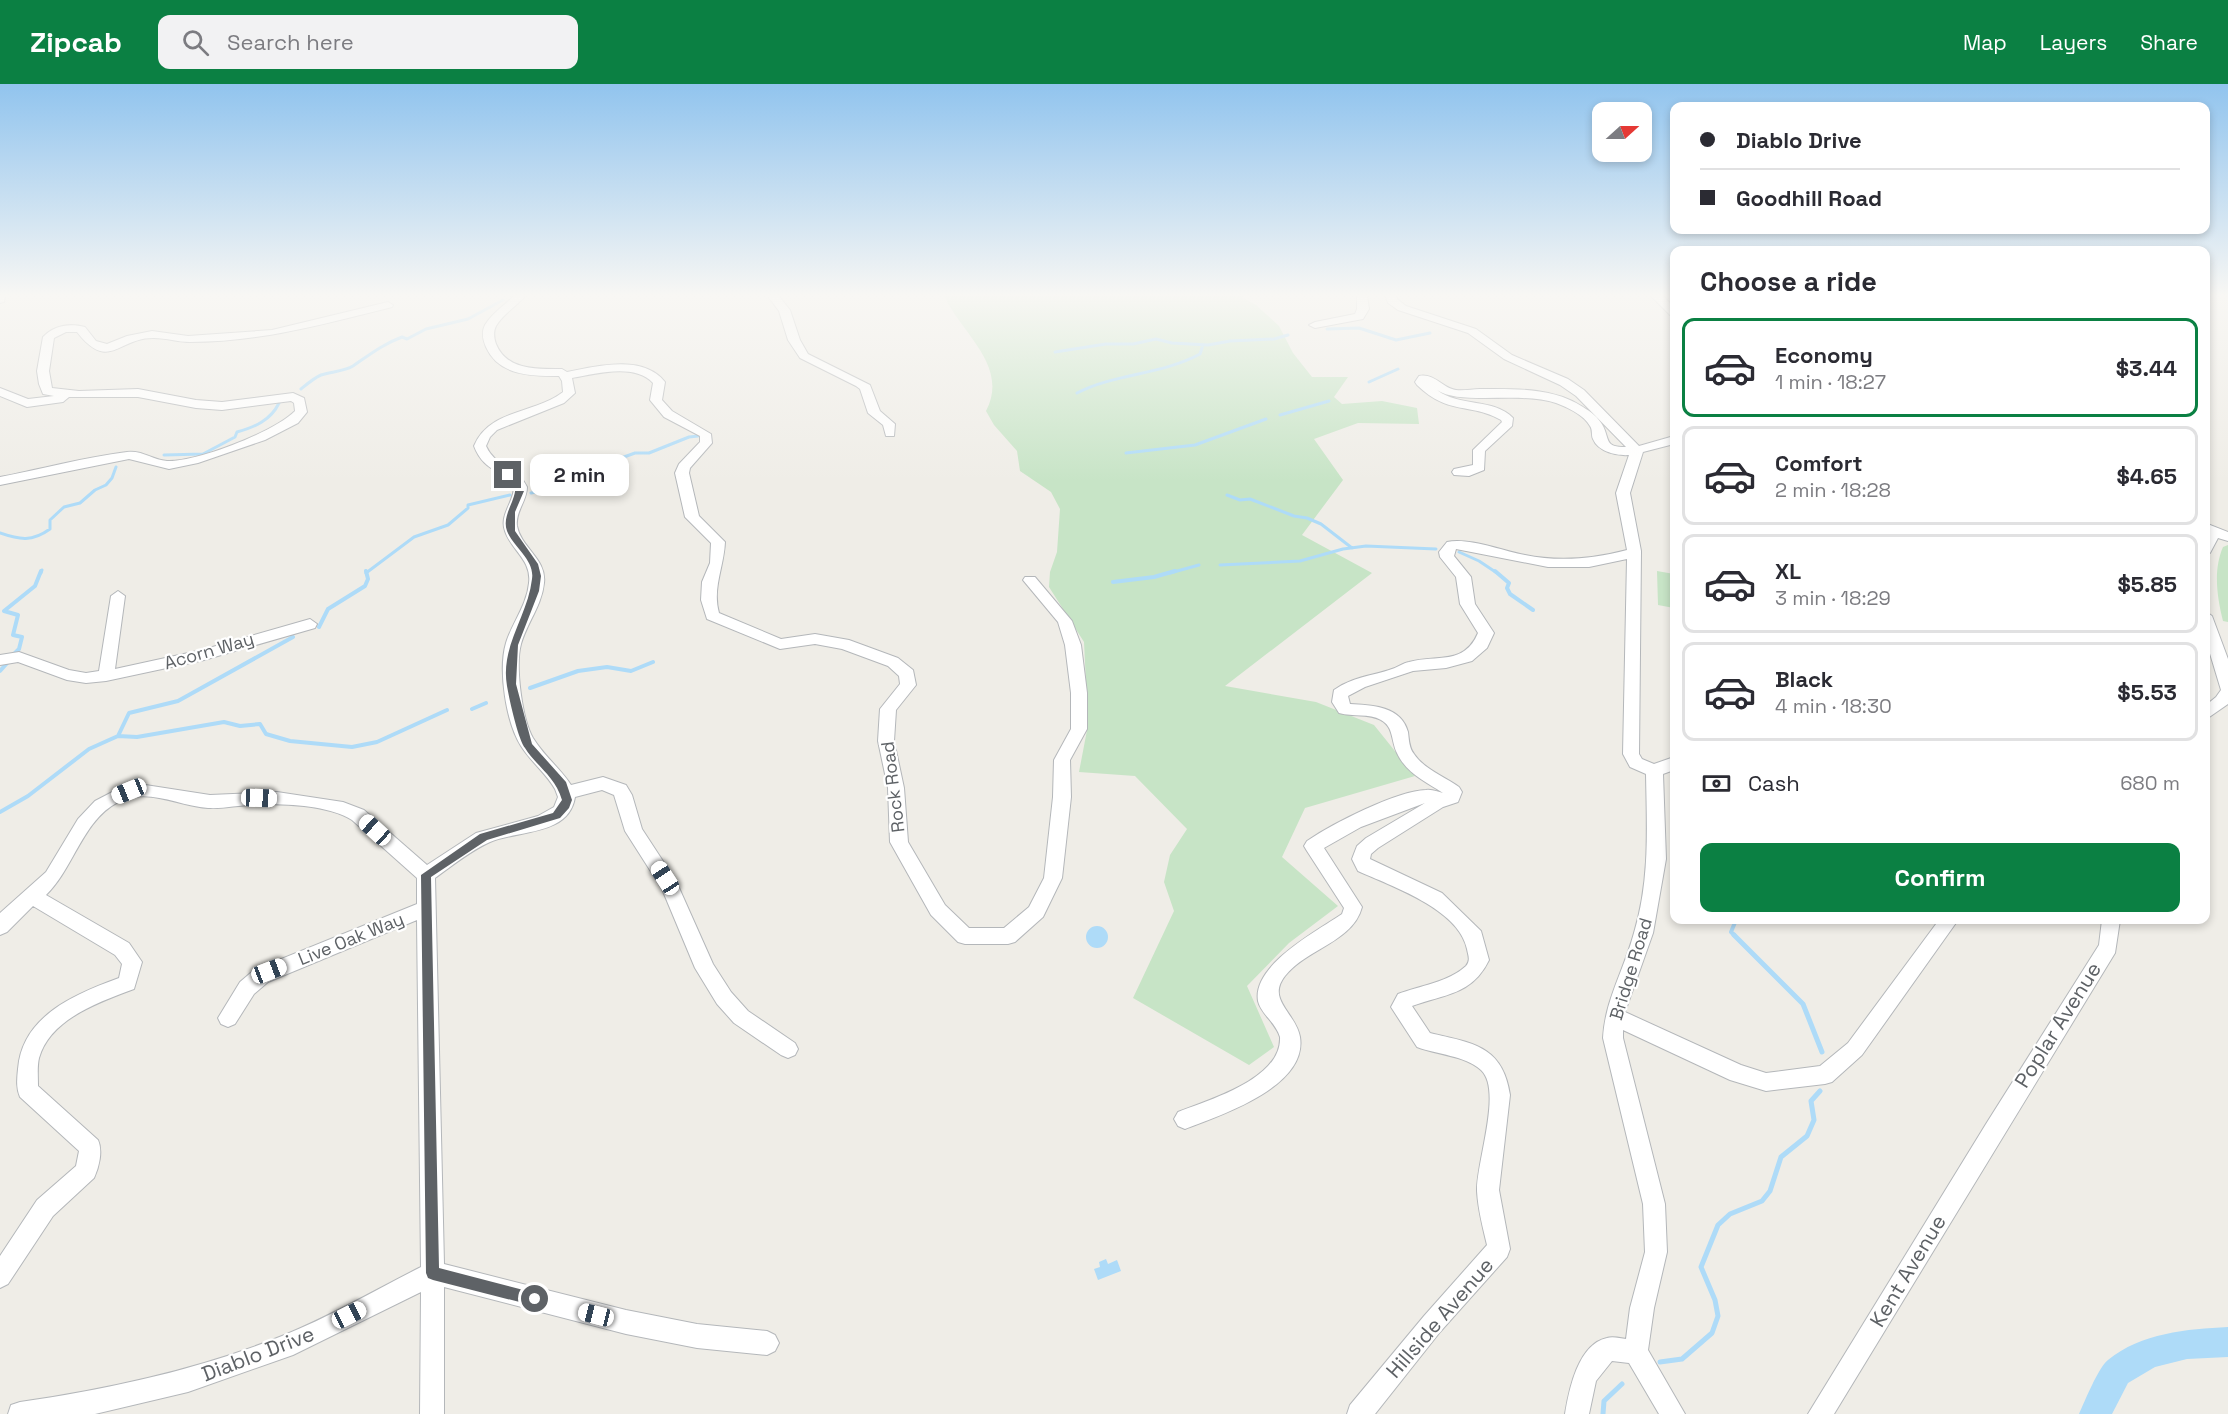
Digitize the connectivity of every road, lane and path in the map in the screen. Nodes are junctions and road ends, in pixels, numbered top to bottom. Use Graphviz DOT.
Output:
graph roads {
  1 [pos="46,357"];
  2 [pos="497,357"];
  3 [pos="806,357"];
  4 [pos="1508,357"];
  5 [pos="565,376"];
  6 [pos="0,392"];
  7 [pos="79,395"];
  8 [pos="890,433"];
  9 [pos="1670,442"];
  10 [pos="1637,451"];
  11 [pos="1459,472"];
  12 [pos="0,482"];
  13 [pos="2210,529"];
  14 [pos="2228,537"];
  15 [pos="1634,553"];
  16 [pos="1030,580"];
  17 [pos="118,596"];
  18 [pos="310,624"];
  19 [pos="2210,630"];
  20 [pos="1,660"];
  21 [pos="106,676"];
  22 [pos="2228,690"];
  23 [pos="2210,710"];
  24 [pos="1670,765"];
  25 [pos="1654,771"];
  26 [pos="566,793"];
  27 [pos="1437,802"];
  28 [pos="426,875"];
  29 [pos="32,896"];
  30 [pos="425,909"];
  31 [pos="1946,924"];
  32 [pos="2111,924"];
  33 [pos="0,927"];
  34 [pos="1614,1016"];
  35 [pos="228,1018"];
  36 [pos="788,1049"];
  37 [pos="1185,1119"];
  38 [pos="1994,1127"];
  39 [pos="433,1273"];
  40 [pos="0,1276"];
  41 [pos="767,1343"];
  42 [pos="1636,1352"];
  43 [pos="20,1414"];
  44 [pos="432,1414"];
  45 [pos="1359,1414"];
  46 [pos="1577,1414"];
  47 [pos="1673,1414"];
  48 [pos="1820,1414"];
  1 -- 7 [label="street"];
  2 -- 5 [label="street"];
  3 -- 8 [label="street"];
  4 -- 10 [label="street"];
  5 -- 16 [label="street, Rock Road"];
  5 -- 26 [label="street"];
  6 -- 7 [label="street"];
  7 -- 12 [label="street"];
  9 -- 10 [label="street"];
  10 -- 11 [label="street"];
  10 -- 15 [label="street"];
  13 -- 14 [label="street"];
  15 -- 25 [label="street"];
  15 -- 27 [label="street"];
  17 -- 21 [label="street"];
  18 -- 21 [label="street, Acorn Way"];
  19 -- 22 [label="street"];
  20 -- 21 [label="street, Acorn Way"];
  22 -- 23 [label="street"];
  24 -- 25 [label="street"];
  25 -- 34 [label="street, Bridge Road"];
  26 -- 28 [label="street"];
  26 -- 36 [label="street"];
  27 -- 37 [label="street"];
  27 -- 45 [label="street, Hillside Avenue"];
  28 -- 29 [label="street"];
  28 -- 30 [label="street"];
  29 -- 33 [label="street"];
  29 -- 40 [label="street"];
  30 -- 35 [label="street, Live Oak Way"];
  30 -- 39 [label="street"];
  31 -- 34 [label="street"];
  32 -- 38 [label="street, Poplar Avenue"];
  34 -- 42 [label="street, Bridge Road"];
  38 -- 48 [label="street, Kent Avenue"];
  39 -- 41 [label="street"];
  39 -- 43 [label="street, Diablo Drive"];
  39 -- 44 [label="street"];
  42 -- 46 [label="street"];
  42 -- 47 [label="street"];
}
